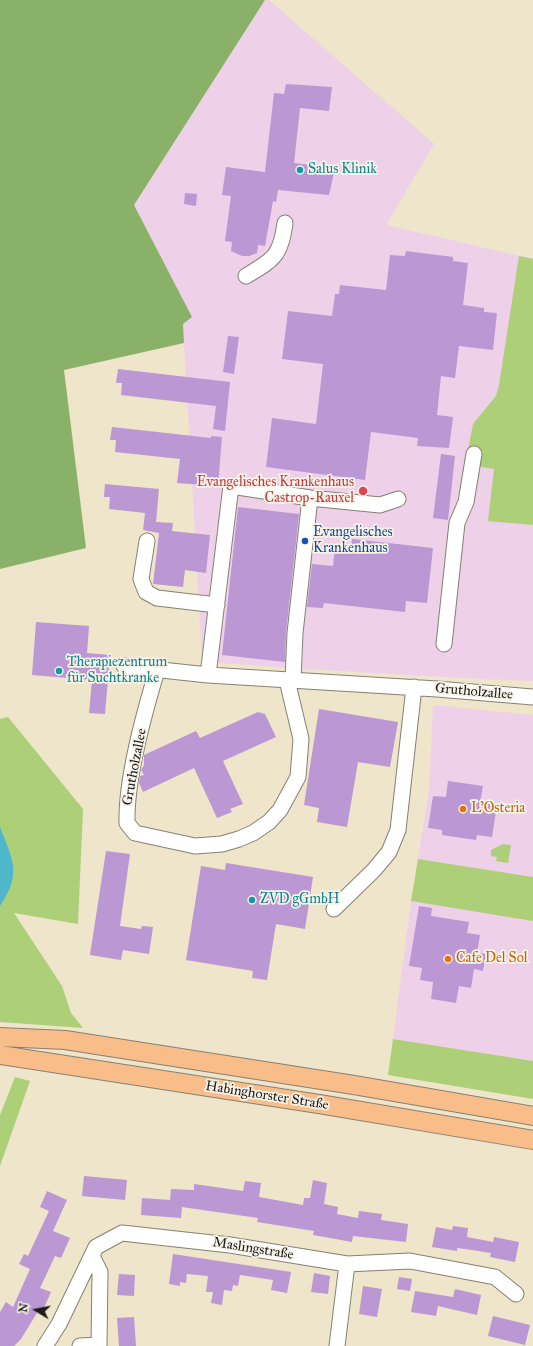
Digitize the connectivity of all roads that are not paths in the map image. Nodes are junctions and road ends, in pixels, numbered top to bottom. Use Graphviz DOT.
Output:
graph roads {
  1 [pos="285,223"];
  2 [pos="246,276"];
  3 [pos="474,454"];
  4 [pos="310,498"];
  5 [pos="398,499"];
  6 [pos="147,541"];
  7 [pos="217,605"];
  8 [pos="444,644"];
  9 [pos="124,666"];
  10 [pos="157,670"];
  11 [pos="208,675"];
  12 [pos="290,680"];
  13 [pos="414,687"];
  14 [pos="533,698"];
  15 [pos="334,909"];
  16 [pos="0,1037"];
  17 [pos="0,1055"];
  18 [pos="533,1116"];
  19 [pos="533,1140"];
  20 [pos="92,1256"];
  21 [pos="347,1264"];
  22 [pos="516,1294"];
  23 [pos="99,1345"];
  24 [pos="46,1346"];
  25 [pos="80,1346"];
  26 [pos="337,1346"];
  1 -- 2 [label="street"];
  3 -- 8 [label="street"];
  4 -- 5 [label="street"];
  4 -- 7 [label="street"];
  4 -- 12 [label="street"];
  6 -- 7 [label="street"];
  7 -- 11 [label="street"];
  9 -- 10 [label="street, Grutholzallee"];
  10 -- 11 [label="street, Grutholzallee"];
  10 -- 12 [label="street, Grutholzallee"];
  11 -- 12 [label="street, Grutholzallee"];
  12 -- 13 [label="street, Grutholzallee"];
  13 -- 14 [label="street, Grutholzallee"];
  13 -- 15 [label="street"];
  16 -- 18 [label="main road, Habinghorster Straße"];
  17 -- 19 [label="main road, Habinghorster Straße"];
  20 -- 21 [label="street, Maslingstraße"];
  20 -- 23 [label="street"];
  20 -- 24 [label="street, Maslingstraße"];
  21 -- 22 [label="street, Maslingstraße"];
  21 -- 26 [label="street"];
  23 -- 25 [label="street"];
}
